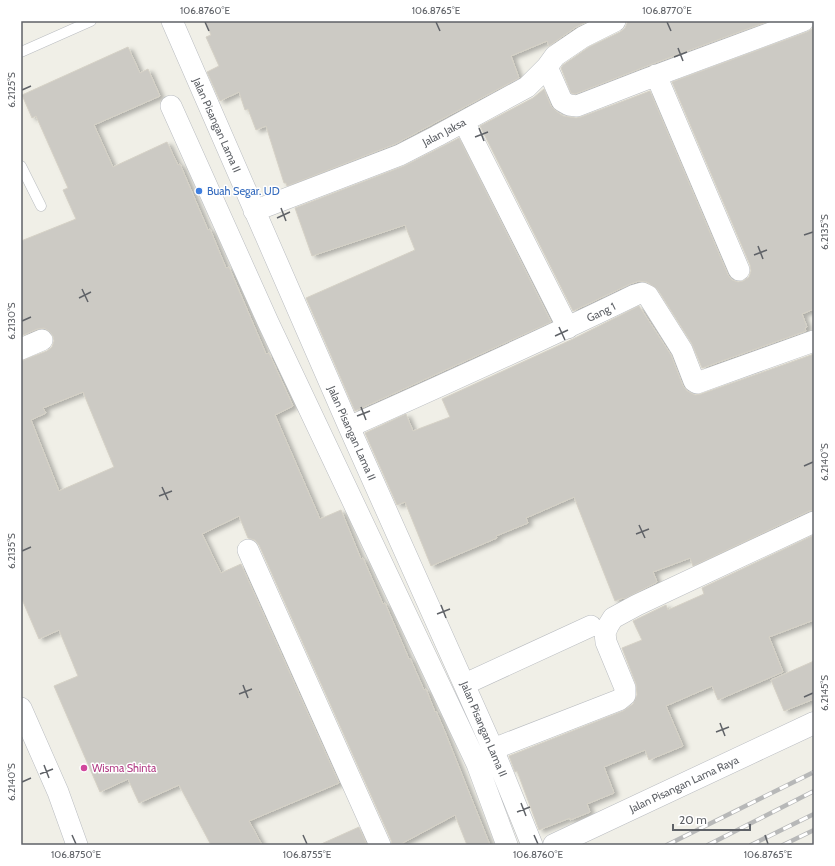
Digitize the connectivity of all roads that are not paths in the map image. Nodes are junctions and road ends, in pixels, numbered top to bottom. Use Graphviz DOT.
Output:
graph roads {
  1 [pos="91,21"];
  2 [pos="615,21"];
  3 [pos="803,21"];
  4 [pos="176,22"];
  5 [pos="21,52"];
  6 [pos="547,67"];
  7 [pos="656,75"];
  8 [pos="171,106"];
  9 [pos="464,122"];
  10 [pos="21,166"];
  11 [pos="42,206"];
  12 [pos="254,210"];
  13 [pos="739,270"];
  14 [pos="568,328"];
  15 [pos="42,340"];
  16 [pos="814,340"];
  17 [pos="21,349"];
  18 [pos="349,427"];
  19 [pos="814,522"];
  20 [pos="248,550"];
  21 [pos="591,626"];
  22 [pos="465,684"];
  23 [pos="21,708"];
  24 [pos="814,723"];
  25 [pos="494,749"];
  26 [pos="77,845"];
  27 [pos="380,845"];
  28 [pos="507,845"];
  29 [pos="532,845"];
  30 [pos="554,845"];
  1 -- 5 [label="lane"];
  2 -- 6 [label="street, Jalan Jaksa"];
  3 -- 7 [label="street"];
  4 -- 12 [label="street, Jalan Pisangan Lama II"];
  6 -- 7 [label="street"];
  6 -- 9 [label="street, Jalan Jaksa"];
  7 -- 13 [label="street"];
  8 -- 28 [label="street"];
  9 -- 12 [label="street, Jalan Jaksa"];
  9 -- 14 [label="street"];
  10 -- 11 [label="lane"];
  12 -- 18 [label="street, Jalan Pisangan Lama II"];
  14 -- 16 [label="street, Gang 1"];
  14 -- 18 [label="street, Gang 1"];
  15 -- 17 [label="street"];
  18 -- 22 [label="street, Jalan Pisangan Lama II"];
  19 -- 25 [label="street"];
  20 -- 27 [label="street"];
  21 -- 22 [label="street"];
  22 -- 25 [label="street, Jalan Pisangan Lama II"];
  23 -- 26 [label="street"];
  24 -- 30 [label="street, Jalan Pisangan Lama Raya"];
  25 -- 29 [label="street, Jalan Pisangan Lama II"];
}
